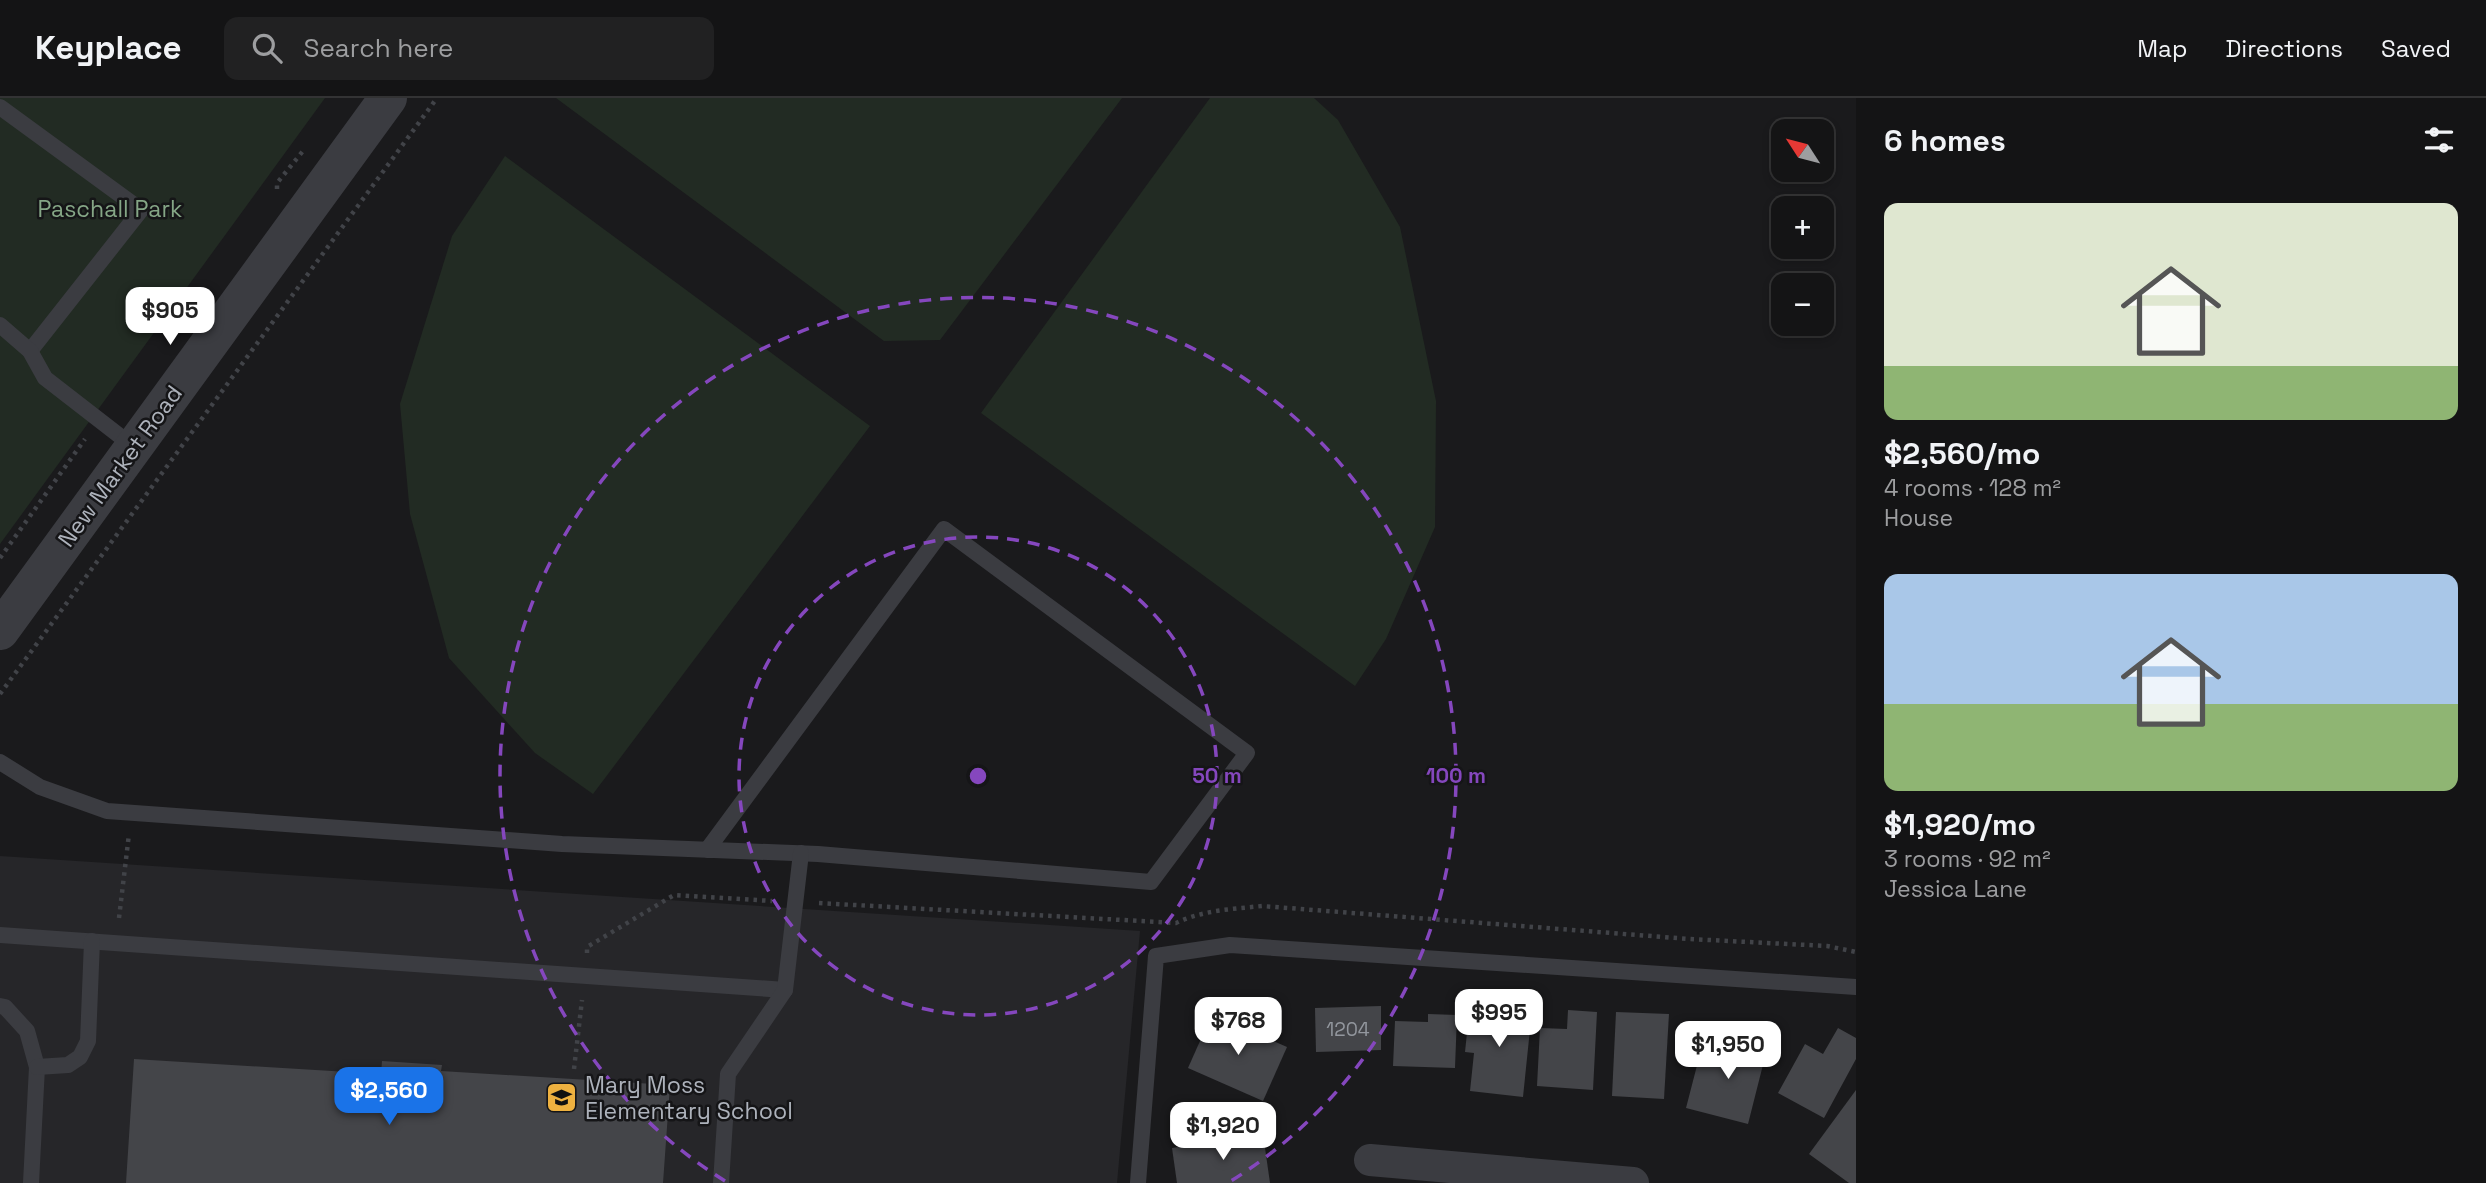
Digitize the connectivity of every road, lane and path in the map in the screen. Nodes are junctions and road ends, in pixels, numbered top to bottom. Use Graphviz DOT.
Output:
graph roads {
  1 [pos="388,98"];
  2 [pos="437,98"];
  3 [pos="0,107"];
  4 [pos="304,150"];
  5 [pos="277,192"];
  6 [pos="0,325"];
  7 [pos="30,351"];
  8 [pos="99,420"];
  9 [pos="134,447"];
  10 [pos="0,558"];
  11 [pos="0,631"];
  12 [pos="0,694"];
  13 [pos="0,762"];
  14 [pos="131,813"];
  15 [pos="706,850"];
  16 [pos="801,853"];
  17 [pos="795,902"];
  18 [pos="107,918"];
  19 [pos="0,935"];
  20 [pos="92,941"];
  21 [pos="1856,952"];
  22 [pos="584,976"];
  23 [pos="1856,987"];
  24 [pos="785,990"];
  25 [pos="0,1006"];
  26 [pos="37,1067"];
  27 [pos="574,1069"];
  28 [pos="1370,1160"];
  29 [pos="1457,1175"];
  30 [pos="31,1183"];
  31 [pos="721,1183"];
  32 [pos="1138,1183"];
  33 [pos="1633,1183"];
  1 -- 9 [label="street, New Market Road"];
  2 -- 12 [label="path"];
  3 -- 7 [label="lane"];
  4 -- 5 [label="path"];
  6 -- 7 [label="lane"];
  7 -- 8 [label="lane"];
  8 -- 9 [label="lane"];
  8 -- 10 [label="path"];
  9 -- 11 [label="street, New Market Road"];
  13 -- 14 [label="lane"];
  14 -- 15 [label="lane"];
  14 -- 18 [label="path"];
  15 -- 16 [label="lane"];
  15 -- 16 [label="lane"];
  16 -- 17 [label="lane"];
  17 -- 21 [label="path"];
  17 -- 22 [label="path"];
  17 -- 24 [label="lane"];
  19 -- 20 [label="lane"];
  20 -- 22 [label="lane"];
  20 -- 26 [label="lane"];
  22 -- 24 [label="lane"];
  22 -- 27 [label="path"];
  23 -- 32 [label="lane"];
  24 -- 31 [label="lane"];
  25 -- 26 [label="lane"];
  26 -- 30 [label="lane"];
  28 -- 29 [label="street"];
  29 -- 33 [label="street"];
}
